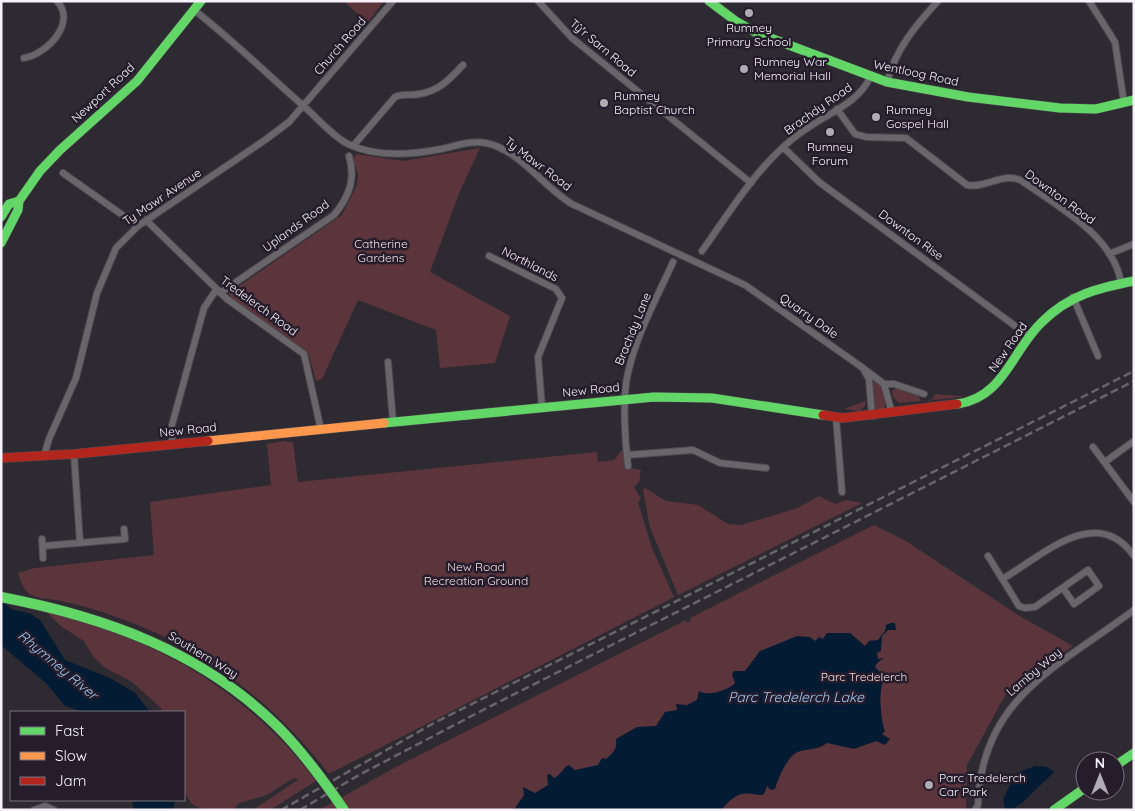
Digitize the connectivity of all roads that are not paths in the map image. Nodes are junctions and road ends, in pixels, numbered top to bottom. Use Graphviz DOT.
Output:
graph roads {
  1 [pos="57,1"];
  2 [pos="201,1"];
  3 [pos="393,1"];
  4 [pos="538,1"];
  5 [pos="709,1"];
  6 [pos="938,1"];
  7 [pos="1089,1"];
  8 [pos="194,10"];
  9 [pos="24,58"];
  10 [pos="462,65"];
  11 [pos="870,77"];
  12 [pos="887,82"];
  13 [pos="1129,101"];
  14 [pos="303,106"];
  15 [pos="837,109"];
  16 [pos="353,146"];
  17 [pos="784,148"];
  18 [pos="349,156"];
  19 [pos="63,173"];
  20 [pos="751,183"];
  21 [pos="19,201"];
  22 [pos="1,217"];
  23 [pos="146,220"];
  24 [pos="138,226"];
  25 [pos="1,243"];
  26 [pos="1134,244"];
  27 [pos="702,251"];
  28 [pos="1109,254"];
  29 [pos="489,256"];
  30 [pos="673,262"];
  31 [pos="697,263"];
  32 [pos="1134,282"];
  33 [pos="1121,283"];
  34 [pos="218,291"];
  35 [pos="1073,297"];
  36 [pos="1029,336"];
  37 [pos="1098,356"];
  38 [pos="388,362"];
  39 [pos="863,368"];
  40 [pos="884,384"];
  41 [pos="924,394"];
  42 [pos="626,400"];
  43 [pos="542,408"];
  44 [pos="892,413"];
  45 [pos="872,416"];
  46 [pos="836,417"];
  47 [pos="393,422"];
  48 [pos="321,430"];
  49 [pos="1134,441"];
  50 [pos="172,444"];
  51 [pos="1093,447"];
  52 [pos="74,454"];
  53 [pos="627,455"];
  54 [pos="44,456"];
  55 [pos="1,458"];
  56 [pos="1105,462"];
  57 [pos="628,466"];
  58 [pos="766,468"];
  59 [pos="842,492"];
  60 [pos="1134,502"];
  61 [pos="124,529"];
  62 [pos="80,543"];
  63 [pos="1132,547"];
  64 [pos="988,556"];
  65 [pos="1134,556"];
  66 [pos="43,558"];
  67 [pos="1004,578"];
  68 [pos="1063,588"];
  69 [pos="1,597"];
  70 [pos="1134,610"];
  71 [pos="1075,795"];
  72 [pos="978,808"];
  73 [pos="34,810"];
  74 [pos="54,810"];
  75 [pos="344,810"];
  76 [pos="1054,810"];
  1 -- 9 [label="street"];
  2 -- 8 [label="street, Newport Road"];
  3 -- 14 [label="street, Church Road"];
  4 -- 20 [label="street, Tŷ'r Sarn Road"];
  5 -- 11 [label="street, Wentloog Road"];
  6 -- 12 [label="street"];
  7 -- 13 [label="street"];
  8 -- 14 [label="street, Ty Mawr Road"];
  8 -- 21 [label="street, Newport Road"];
  10 -- 16 [label="street"];
  11 -- 12 [label="street, Wentloog Road"];
  11 -- 15 [label="street, Brachdy Road"];
  12 -- 13 [label="street, Wentloog Road"];
  14 -- 16 [label="street, Ty Mawr Road"];
  14 -- 23 [label="street, Ty Mawr Avenue"];
  15 -- 17 [label="street, Brachdy Road"];
  15 -- 28 [label="street, Downton Road"];
  16 -- 31 [label="street, Ty Mawr Road"];
  17 -- 20 [label="street, Brachdy Road"];
  17 -- 36 [label="street, Downton Rise"];
  18 -- 34 [label="street, Uplands Road"];
  19 -- 24 [label="street"];
  20 -- 27 [label="street, Brachdy Road"];
  21 -- 22 [label="street, Newport Road"];
  21 -- 25 [label="street, Newport Road"];
  23 -- 24 [label="street, Ty Mawr Avenue"];
  23 -- 34 [label="street, Tredelerch Road"];
  24 -- 54 [label="street, Ty Mawr Avenue"];
  26 -- 28 [label="street"];
  28 -- 33 [label="street, Downton Road"];
  29 -- 43 [label="street, Northlands"];
  30 -- 42 [label="street, Brachdy Lane"];
  31 -- 39 [label="street, Quarry Dale"];
  32 -- 33 [label="street, New Road"];
  33 -- 35 [label="street, New Road"];
  34 -- 48 [label="street, Tredelerch Road"];
  34 -- 50 [label="street, Uplands Road"];
  35 -- 36 [label="street, New Road"];
  35 -- 37 [label="street"];
  36 -- 44 [label="street, New Road"];
  38 -- 47 [label="street"];
  39 -- 40 [label="street, Quarry Dale"];
  39 -- 45 [label="street"];
  40 -- 41 [label="street"];
  40 -- 44 [label="street"];
  42 -- 43 [label="street, New Road"];
  42 -- 46 [label="street, New Road"];
  42 -- 53 [label="street, Brachdy Lane"];
  43 -- 47 [label="street, New Road"];
  44 -- 45 [label="street, New Road"];
  45 -- 46 [label="street, New Road"];
  46 -- 59 [label="street"];
  47 -- 48 [label="street, New Road"];
  48 -- 50 [label="street, New Road"];
  49 -- 56 [label="street"];
  50 -- 52 [label="street, New Road"];
  51 -- 56 [label="street"];
  52 -- 54 [label="street, New Road"];
  52 -- 62 [label="street"];
  53 -- 57 [label="street, Brachdy Lane"];
  53 -- 58 [label="street"];
  54 -- 55 [label="street, New Road"];
  56 -- 60 [label="street"];
  61 -- 62 [label="street"];
  62 -- 66 [label="street"];
  63 -- 65 [label="street"];
  63 -- 67 [label="street"];
  64 -- 67 [label="street"];
  67 -- 68 [label="street"];
  68 -- 68 [label="street"];
  69 -- 75 [label="street, Southern Way, bridge"];
  70 -- 72 [label="street, Lamby Way"];
  71 -- 76 [label="street"];
  73 -- 74 [label="street"];
}
